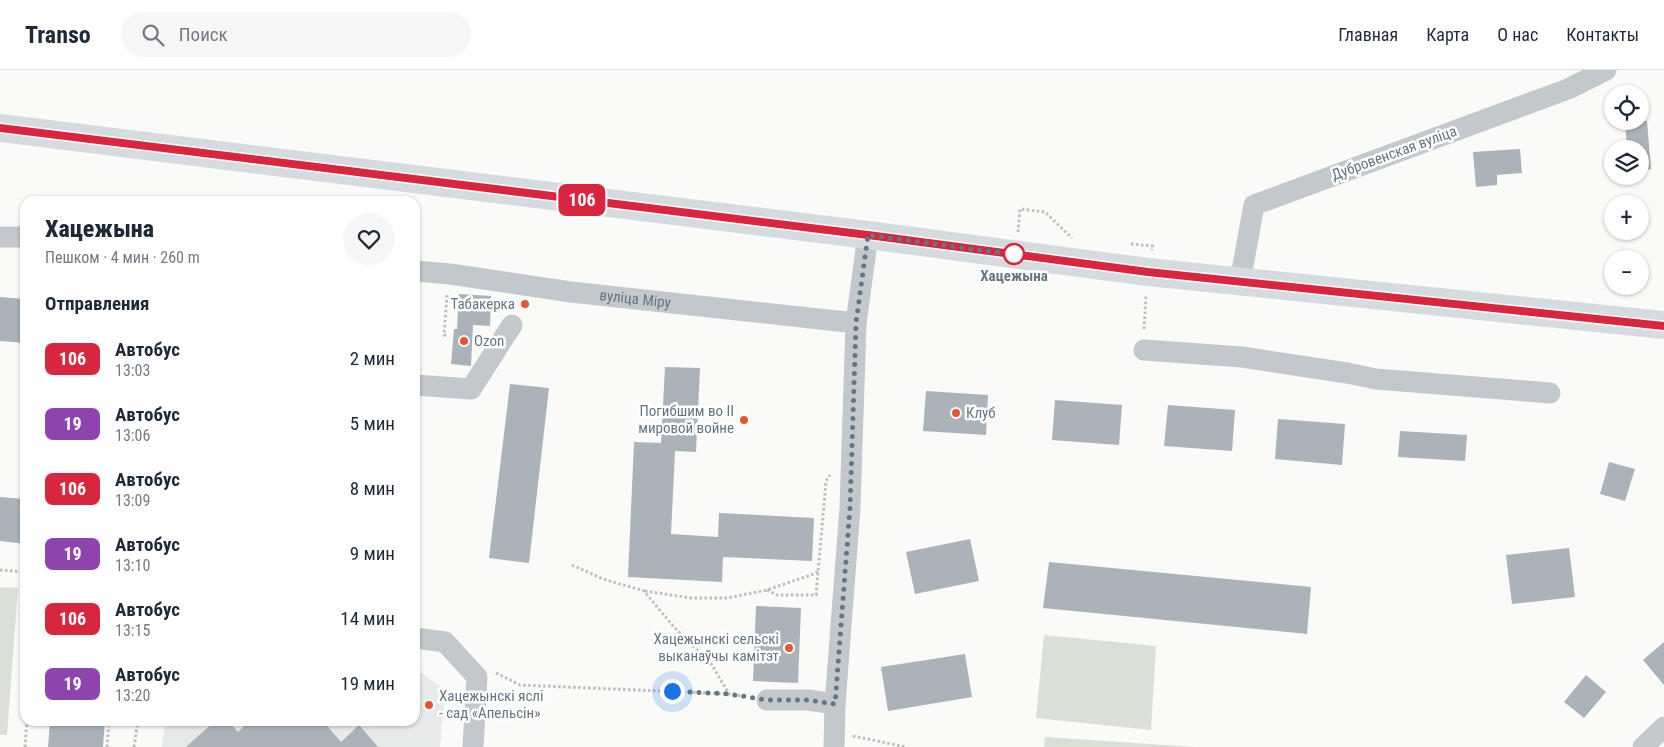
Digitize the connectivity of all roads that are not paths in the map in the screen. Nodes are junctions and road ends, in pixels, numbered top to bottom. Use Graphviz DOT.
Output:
graph roads {
  1 [pos="1606,70"];
  2 [pos="0,128"];
  3 [pos="868,235"];
  4 [pos="0,237"];
  5 [pos="20,237"];
  6 [pos="420,271"];
  7 [pos="1240,282"];
  8 [pos="856,323"];
  9 [pos="512,325"];
  10 [pos="1664,326"];
  11 [pos="1144,350"];
  12 [pos="420,385"];
  13 [pos="1550,393"];
  14 [pos="420,639"];
  15 [pos="767,700"];
  16 [pos="835,704"];
  17 [pos="1664,726"];
  18 [pos="834,740"];
  19 [pos="472,747"];
  20 [pos="1643,747"];
  1 -- 7 [label="street, Дубровенская вуліца"];
  2 -- 3 [label="main road"];
  3 -- 7 [label="main road"];
  3 -- 8 [label="street"];
  4 -- 5 [label="street"];
  6 -- 8 [label="street, вуліца Міру"];
  7 -- 10 [label="main road"];
  8 -- 16 [label="street"];
  9 -- 12 [label="street"];
  11 -- 13 [label="street"];
  14 -- 19 [label="street"];
  15 -- 16 [label="street"];
  16 -- 18 [label="street"];
  17 -- 20 [label="street"];
}
